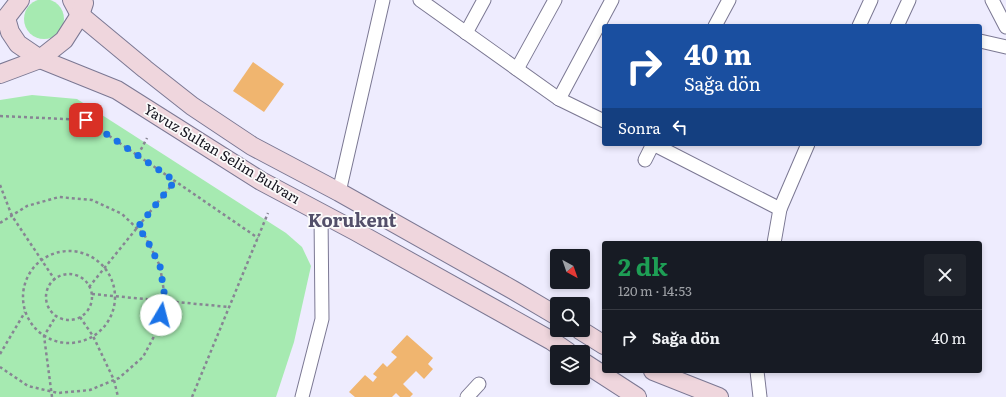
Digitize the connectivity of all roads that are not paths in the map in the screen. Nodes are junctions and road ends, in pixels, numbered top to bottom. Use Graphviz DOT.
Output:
graph roads {
  1 [pos="20,0"];
  2 [pos="383,0"];
  3 [pos="484,0"];
  4 [pos="555,0"];
  5 [pos="612,0"];
  6 [pos="729,0"];
  7 [pos="871,0"];
  8 [pos="909,0"];
  9 [pos="992,0"];
  10 [pos="422,1"];
  11 [pos="79,5"];
  12 [pos="3,19"];
  13 [pos="716,24"];
  14 [pos="860,24"];
  15 [pos="898,24"];
  16 [pos="1006,27"];
  17 [pos="466,33"];
  18 [pos="982,41"];
  19 [pos="1006,47"];
  20 [pos="40,58"];
  21 [pos="517,69"];
  22 [pos="0,74"];
  23 [pos="559,99"];
  24 [pos="602,119"];
  25 [pos="652,146"];
  26 [pos="657,146"];
  27 [pos="807,146"];
  28 [pos="645,160"];
  29 [pos="339,192"];
  30 [pos="780,209"];
  31 [pos="321,213"];
  32 [pos="774,241"];
  33 [pos="550,312"];
  34 [pos="590,336"];
  35 [pos="602,344"];
  36 [pos="558,345"];
  37 [pos="590,366"];
  38 [pos="658,373"];
  39 [pos="757,373"];
  40 [pos="479,384"];
  41 [pos="302,397"];
  42 [pos="467,397"];
  43 [pos="638,397"];
  44 [pos="719,397"];
  45 [pos="760,397"];
  1 -- 12 [label="street"];
  2 -- 29 [label="street"];
  3 -- 17 [label="street"];
  4 -- 21 [label="street"];
  5 -- 23 [label="street"];
  6 -- 13 [label="street"];
  7 -- 14 [label="street"];
  8 -- 15 [label="street"];
  9 -- 16 [label="street"];
  10 -- 17 [label="street"];
  11 -- 20 [label="street"];
  11 -- 29 [label="street"];
  12 -- 20 [label="street, Yavuz Sultan Selim Bulvarı"];
  17 -- 21 [label="street"];
  18 -- 19 [label="street"];
  20 -- 22 [label="street"];
  20 -- 31 [label="street, Yavuz Sultan Selim Bulvarı"];
  21 -- 23 [label="street"];
  23 -- 24 [label="street"];
  25 -- 28 [label="street"];
  26 -- 30 [label="street"];
  27 -- 30 [label="street"];
  29 -- 33 [label="street"];
  30 -- 32 [label="street"];
  31 -- 36 [label="street, Yavuz Sultan Selim Bulvarı"];
  31 -- 41 [label="street"];
  34 -- 35 [label="street"];
  37 -- 43 [label="street"];
  38 -- 44 [label="street"];
  39 -- 45 [label="street"];
  40 -- 42 [label="street"];
}
